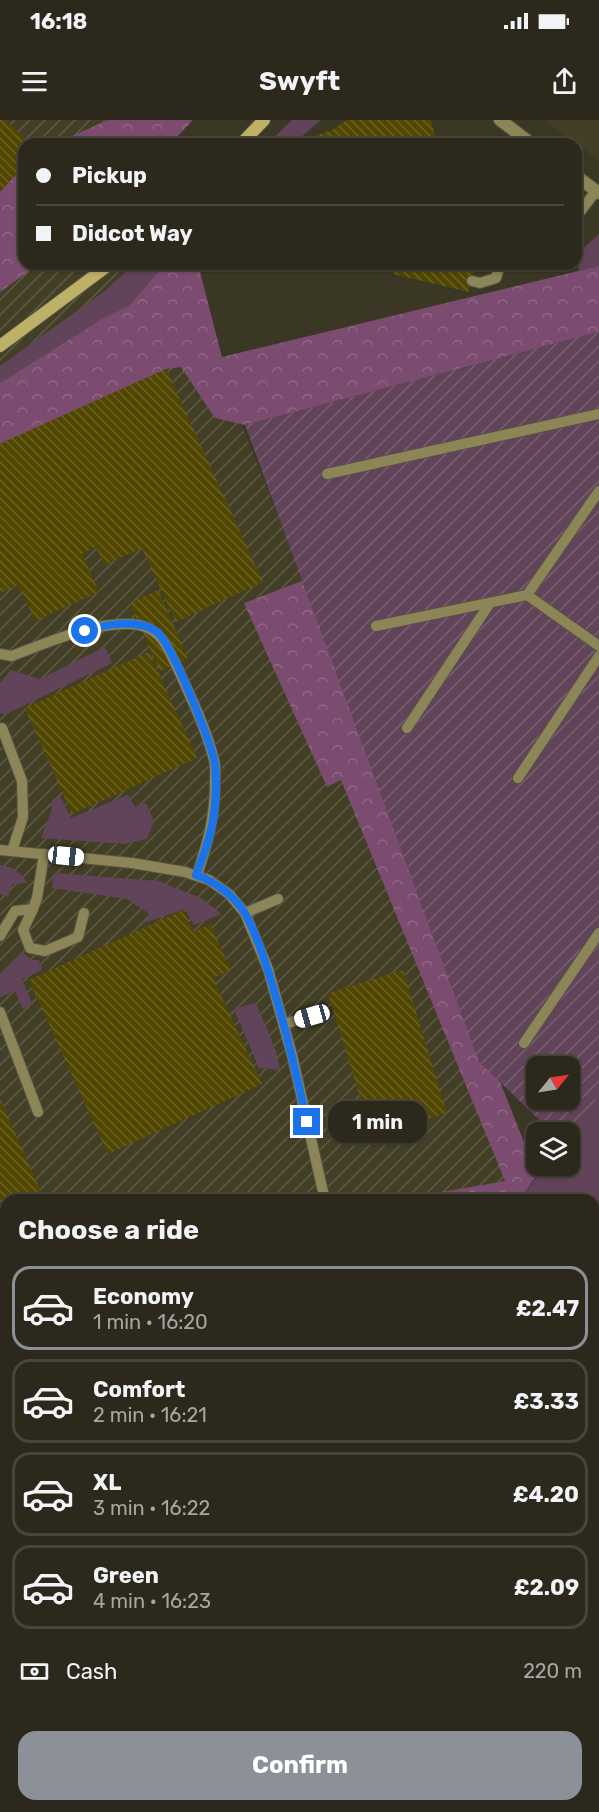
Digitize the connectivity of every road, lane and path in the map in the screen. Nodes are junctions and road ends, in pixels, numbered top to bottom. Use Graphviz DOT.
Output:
graph roads {
  1 [pos="264,120"];
  2 [pos="500,120"];
  3 [pos="247,138"];
  4 [pos="515,138"];
  5 [pos="582,181"];
  6 [pos="597,192"];
  7 [pos="582,210"];
  8 [pos="102,270"];
  9 [pos="498,270"];
  10 [pos="472,281"];
  11 [pos="0,346"];
  12 [pos="599,414"];
  13 [pos="327,474"];
  14 [pos="599,491"];
  15 [pos="527,596"];
  16 [pos="490,603"];
  17 [pos="376,626"];
  18 [pos="599,646"];
  19 [pos="0,654"];
  20 [pos="599,656"];
  21 [pos="2,728"];
  22 [pos="407,728"];
  23 [pos="518,778"];
  24 [pos="0,850"];
  25 [pos="12,851"];
  26 [pos="44,854"];
  27 [pos="196,875"];
  28 [pos="278,898"];
  29 [pos="33,909"];
  30 [pos="84,913"];
  31 [pos="245,913"];
  32 [pos="599,933"];
  33 [pos="0,936"];
  34 [pos="0,1012"];
  35 [pos="312,1016"];
  36 [pos="284,1024"];
  37 [pos="524,1043"];
  38 [pos="38,1112"];
  39 [pos="324,1194"];
  1 -- 3 [label="main road"];
  2 -- 4 [label="street"];
  5 -- 6 [label="street"];
  6 -- 7 [label="lane"];
  8 -- 11 [label="main road"];
  9 -- 10 [label="lane"];
  12 -- 13 [label="lane"];
  14 -- 15 [label="lane"];
  15 -- 16 [label="lane"];
  15 -- 18 [label="lane"];
  16 -- 17 [label="lane"];
  16 -- 22 [label="lane"];
  19 -- 27 [label="lane"];
  20 -- 23 [label="lane"];
  21 -- 25 [label="lane"];
  24 -- 25 [label="lane"];
  25 -- 26 [label="lane"];
  26 -- 27 [label="lane"];
  26 -- 29 [label="lane"];
  27 -- 31 [label="lane"];
  28 -- 31 [label="lane"];
  29 -- 30 [label="lane"];
  29 -- 33 [label="lane"];
  31 -- 36 [label="lane"];
  32 -- 37 [label="lane"];
  34 -- 38 [label="lane"];
  35 -- 36 [label="lane"];
  36 -- 39 [label="lane"];
}
